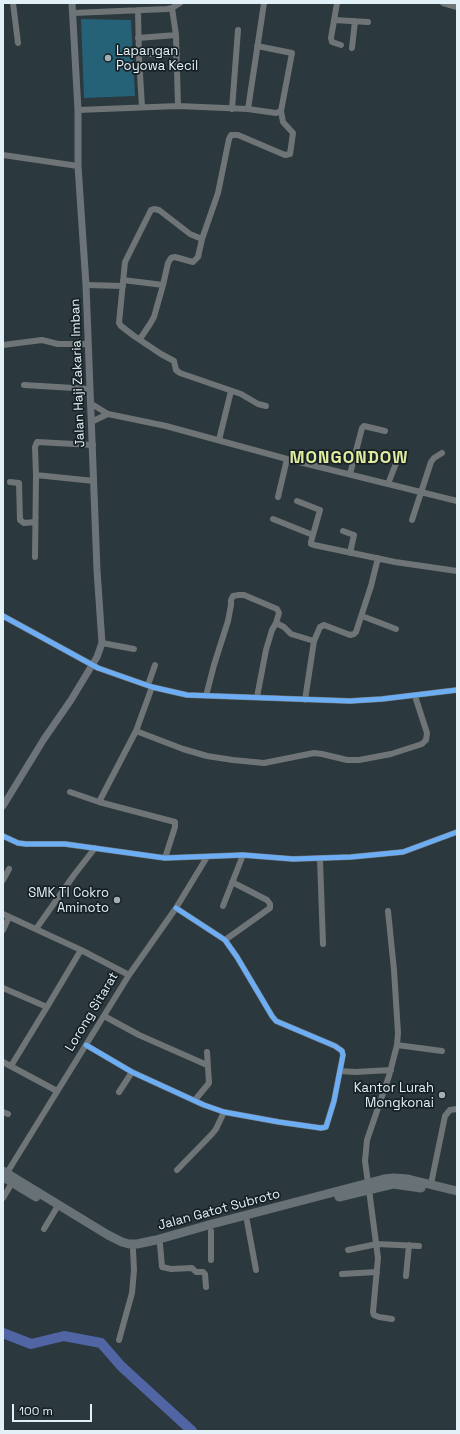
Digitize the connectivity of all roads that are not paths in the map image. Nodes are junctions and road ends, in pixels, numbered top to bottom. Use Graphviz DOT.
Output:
graph roads {
  1 [pos="14,3"];
  2 [pos="72,3"];
  3 [pos="180,3"];
  4 [pos="264,3"];
  5 [pos="337,3"];
  6 [pos="443,3"];
  7 [pos="457,7"];
  8 [pos="172,8"];
  9 [pos="138,10"];
  10 [pos="73,13"];
  11 [pos="334,20"];
  12 [pos="355,21"];
  13 [pos="368,22"];
  14 [pos="238,30"];
  15 [pos="176,35"];
  16 [pos="138,38"];
  17 [pos="18,43"];
  18 [pos="341,45"];
  19 [pos="257,46"];
  20 [pos="352,48"];
  21 [pos="138,54"];
  22 [pos="177,54"];
  23 [pos="178,106"];
  24 [pos="142,107"];
  25 [pos="232,109"];
  26 [pos="248,109"];
  27 [pos="78,110"];
  28 [pos="281,111"];
  29 [pos="3,154"];
  30 [pos="78,166"];
  31 [pos="202,239"];
  32 [pos="123,283"];
  33 [pos="86,285"];
  34 [pos="163,285"];
  35 [pos="140,339"];
  36 [pos="87,344"];
  37 [pos="3,345"];
  38 [pos="24,385"];
  39 [pos="90,389"];
  40 [pos="231,391"];
  41 [pos="90,403"];
  42 [pos="266,406"];
  43 [pos="108,414"];
  44 [pos="91,422"];
  45 [pos="385,431"];
  46 [pos="219,440"];
  47 [pos="92,445"];
  48 [pos="400,453"];
  49 [pos="442,453"];
  50 [pos="287,459"];
  51 [pos="350,474"];
  52 [pos="36,475"];
  53 [pos="94,481"];
  54 [pos="10,482"];
  55 [pos="388,484"];
  56 [pos="421,492"];
  57 [pos="278,497"];
  58 [pos="297,501"];
  59 [pos="457,501"];
  60 [pos="274,519"];
  61 [pos="412,520"];
  62 [pos="35,522"];
  63 [pos="343,531"];
  64 [pos="313,535"];
  65 [pos="350,553"];
  66 [pos="35,557"];
  67 [pos="378,558"];
  68 [pos="457,571"];
  69 [pos="3,616"];
  70 [pos="362,616"];
  71 [pos="276,623"];
  72 [pos="396,629"];
  73 [pos="314,641"];
  74 [pos="102,643"];
  75 [pos="134,648"];
  76 [pos="156,665"];
  77 [pos="91,666"];
  78 [pos="150,686"];
  79 [pos="457,690"];
  80 [pos="206,696"];
  81 [pos="415,696"];
  82 [pos="257,697"];
  83 [pos="305,700"];
  84 [pos="136,731"];
  85 [pos="70,792"];
  86 [pos="99,802"];
  87 [pos="3,806"];
  88 [pos="457,832"];
  89 [pos="3,836"];
  90 [pos="95,848"];
  91 [pos="243,855"];
  92 [pos="207,857"];
  93 [pos="165,858"];
  94 [pos="320,859"];
  95 [pos="9,869"];
  96 [pos="3,880"];
  97 [pos="232,882"];
  98 [pos="223,906"];
  99 [pos="176,908"];
  100 [pos="388,911"];
  101 [pos="6,916"];
  102 [pos="36,929"];
  103 [pos="3,930"];
  104 [pos="225,940"];
  105 [pos="323,944"];
  106 [pos="81,950"];
  107 [pos="129,975"];
  108 [pos="3,988"];
  109 [pos="47,1007"];
  110 [pos="104,1016"];
  111 [pos="86,1044"];
  112 [pos="397,1045"];
  113 [pos="442,1051"];
  114 [pos="207,1052"];
  115 [pos="3,1062"];
  116 [pos="207,1065"];
  117 [pos="12,1066"];
  118 [pos="391,1070"];
  119 [pos="340,1071"];
  120 [pos="132,1072"];
  121 [pos="58,1091"];
  122 [pos="119,1092"];
  123 [pos="199,1102"];
  124 [pos="457,1109"];
  125 [pos="224,1112"];
  126 [pos="177,1170"];
  127 [pos="6,1177"];
  128 [pos="431,1184"];
  129 [pos="368,1186"];
  130 [pos="457,1191"];
  131 [pos="457,1196"];
  132 [pos="3,1198"];
  133 [pos="56,1209"];
  134 [pos="284,1209"];
  135 [pos="247,1221"];
  136 [pos="44,1230"];
  137 [pos="211,1231"];
  138 [pos="105,1236"];
  139 [pos="160,1244"];
  140 [pos="377,1244"];
  141 [pos="409,1245"];
  142 [pos="419,1246"];
  143 [pos="348,1250"];
  144 [pos="133,1254"];
  145 [pos="211,1260"];
  146 [pos="256,1270"];
  147 [pos="377,1272"];
  148 [pos="342,1274"];
  149 [pos="406,1276"];
  150 [pos="206,1287"];
  151 [pos="392,1319"];
  152 [pos="119,1340"];
  1 -- 17 [label="street"];
  2 -- 10 [label="main road, Jalan Haji Zakaria Imban"];
  3 -- 8 [label="street"];
  4 -- 19 [label="street"];
  5 -- 11 [label="street"];
  6 -- 7 [label="street"];
  8 -- 9 [label="street"];
  8 -- 15 [label="street"];
  9 -- 10 [label="street"];
  9 -- 16 [label="street"];
  10 -- 27 [label="main road, Jalan Haji Zakaria Imban"];
  11 -- 12 [label="street"];
  11 -- 18 [label="street"];
  12 -- 13 [label="street"];
  12 -- 20 [label="street"];
  14 -- 25 [label="street"];
  15 -- 16 [label="street"];
  15 -- 22 [label="street"];
  16 -- 21 [label="street"];
  19 -- 26 [label="street"];
  19 -- 28 [label="street"];
  21 -- 22 [label="street"];
  21 -- 24 [label="street"];
  22 -- 23 [label="street"];
  23 -- 24 [label="street"];
  23 -- 25 [label="street"];
  24 -- 27 [label="street"];
  25 -- 26 [label="street"];
  26 -- 28 [label="street"];
  27 -- 30 [label="main road, Jalan Haji Zakaria Imban"];
  28 -- 31 [label="street"];
  29 -- 30 [label="street"];
  30 -- 33 [label="main road, Jalan Haji Zakaria Imban"];
  31 -- 32 [label="street"];
  31 -- 34 [label="street"];
  32 -- 33 [label="street"];
  32 -- 34 [label="street"];
  32 -- 35 [label="street"];
  33 -- 36 [label="main road, Jalan Haji Zakaria Imban"];
  34 -- 35 [label="street"];
  35 -- 40 [label="street"];
  36 -- 37 [label="street"];
  36 -- 39 [label="main road, Jalan Haji Zakaria Imban"];
  38 -- 39 [label="street"];
  39 -- 41 [label="main road, Jalan Haji Zakaria Imban"];
  40 -- 42 [label="street"];
  40 -- 46 [label="street"];
  41 -- 43 [label="street"];
  41 -- 44 [label="main road, Jalan Haji Zakaria Imban"];
  43 -- 44 [label="street"];
  43 -- 46 [label="street"];
  44 -- 47 [label="main road, Jalan Haji Zakaria Imban"];
  45 -- 51 [label="street"];
  46 -- 50 [label="street"];
  47 -- 52 [label="street"];
  47 -- 53 [label="main road, Jalan Haji Zakaria Imban"];
  48 -- 55 [label="street"];
  49 -- 56 [label="street"];
  50 -- 51 [label="street"];
  50 -- 57 [label="street"];
  51 -- 55 [label="street"];
  52 -- 53 [label="street"];
  52 -- 62 [label="street"];
  53 -- 74 [label="main road, Jalan Haji Zakaria Imban"];
  54 -- 62 [label="street"];
  55 -- 56 [label="street"];
  56 -- 59 [label="street"];
  56 -- 61 [label="street"];
  58 -- 64 [label="street"];
  60 -- 64 [label="street"];
  62 -- 66 [label="street"];
  63 -- 65 [label="street"];
  64 -- 65 [label="street"];
  65 -- 67 [label="street"];
  67 -- 68 [label="street"];
  67 -- 70 [label="street"];
  69 -- 77 [label="street"];
  70 -- 72 [label="street"];
  70 -- 73 [label="street"];
  71 -- 73 [label="street"];
  71 -- 80 [label="street"];
  71 -- 82 [label="street"];
  73 -- 83 [label="street"];
  74 -- 75 [label="street"];
  74 -- 77 [label="main road, Jalan Haji Zakaria Imban"];
  76 -- 78 [label="street"];
  77 -- 78 [label="street"];
  77 -- 87 [label="main road, Jalan Haji Zakaria Imban"];
  78 -- 80 [label="street"];
  78 -- 84 [label="street"];
  79 -- 81 [label="street"];
  80 -- 82 [label="street"];
  81 -- 83 [label="street"];
  81 -- 84 [label="street"];
  82 -- 83 [label="street"];
  84 -- 86 [label="street"];
  85 -- 86 [label="street"];
  86 -- 93 [label="street"];
  88 -- 94 [label="street"];
  89 -- 90 [label="street"];
  90 -- 93 [label="street"];
  90 -- 102 [label="street"];
  91 -- 92 [label="street"];
  91 -- 94 [label="street"];
  91 -- 97 [label="street"];
  92 -- 93 [label="street"];
  92 -- 99 [label="street"];
  94 -- 105 [label="street"];
  95 -- 96 [label="street"];
  97 -- 98 [label="street"];
  97 -- 104 [label="street"];
  99 -- 104 [label="street"];
  99 -- 107 [label="street"];
  100 -- 112 [label="street"];
  101 -- 102 [label="street, Lorong Sitarat"];
  101 -- 103 [label="street"];
  102 -- 106 [label="street, Lorong Sitarat"];
  104 -- 119 [label="street"];
  106 -- 107 [label="street, Lorong Sitarat"];
  106 -- 109 [label="street"];
  107 -- 110 [label="street, Lorong Sitarat"];
  108 -- 109 [label="street"];
  109 -- 117 [label="street"];
  110 -- 111 [label="street, Lorong Sitarat"];
  110 -- 116 [label="street"];
  111 -- 120 [label="street"];
  111 -- 121 [label="street, Lorong Sitarat"];
  112 -- 113 [label="street"];
  112 -- 118 [label="street"];
  114 -- 116 [label="street"];
  115 -- 117 [label="street"];
  116 -- 123 [label="street"];
  117 -- 121 [label="street"];
  118 -- 119 [label="street"];
  118 -- 129 [label="street"];
  119 -- 125 [label="street"];
  120 -- 122 [label="street"];
  120 -- 123 [label="street"];
  121 -- 127 [label="street, Lorong Sitarat"];
  123 -- 125 [label="street"];
  124 -- 128 [label="street"];
  125 -- 126 [label="street"];
  127 -- 132 [label="street, Lorong Sitarat"];
  127 -- 133 [label="highway, Jalan Gatot Subroto"];
  127 -- 138 [label="highway, Jalan Gatot Subroto"];
  128 -- 129 [label="highway, Jalan Gatot Subroto"];
  128 -- 130 [label="highway, Jalan Gatot Subroto"];
  129 -- 131 [label="highway, Jalan Gatot Subroto"];
  129 -- 134 [label="highway, Jalan Gatot Subroto"];
  129 -- 140 [label="street"];
  133 -- 136 [label="street"];
  133 -- 138 [label="highway, Jalan Gatot Subroto"];
  134 -- 135 [label="highway, Jalan Gatot Subroto"];
  134 -- 138 [label="highway, Jalan Gatot Subroto"];
  135 -- 137 [label="highway, Jalan Gatot Subroto"];
  135 -- 146 [label="street"];
  137 -- 139 [label="highway, Jalan Gatot Subroto"];
  137 -- 145 [label="street"];
  138 -- 144 [label="highway, Jalan Gatot Subroto"];
  139 -- 144 [label="highway, Jalan Gatot Subroto"];
  139 -- 150 [label="street"];
  140 -- 141 [label="street"];
  140 -- 143 [label="street"];
  140 -- 147 [label="street"];
  141 -- 142 [label="street"];
  141 -- 149 [label="street"];
  144 -- 152 [label="street"];
  147 -- 148 [label="street"];
  147 -- 151 [label="street"];
}
